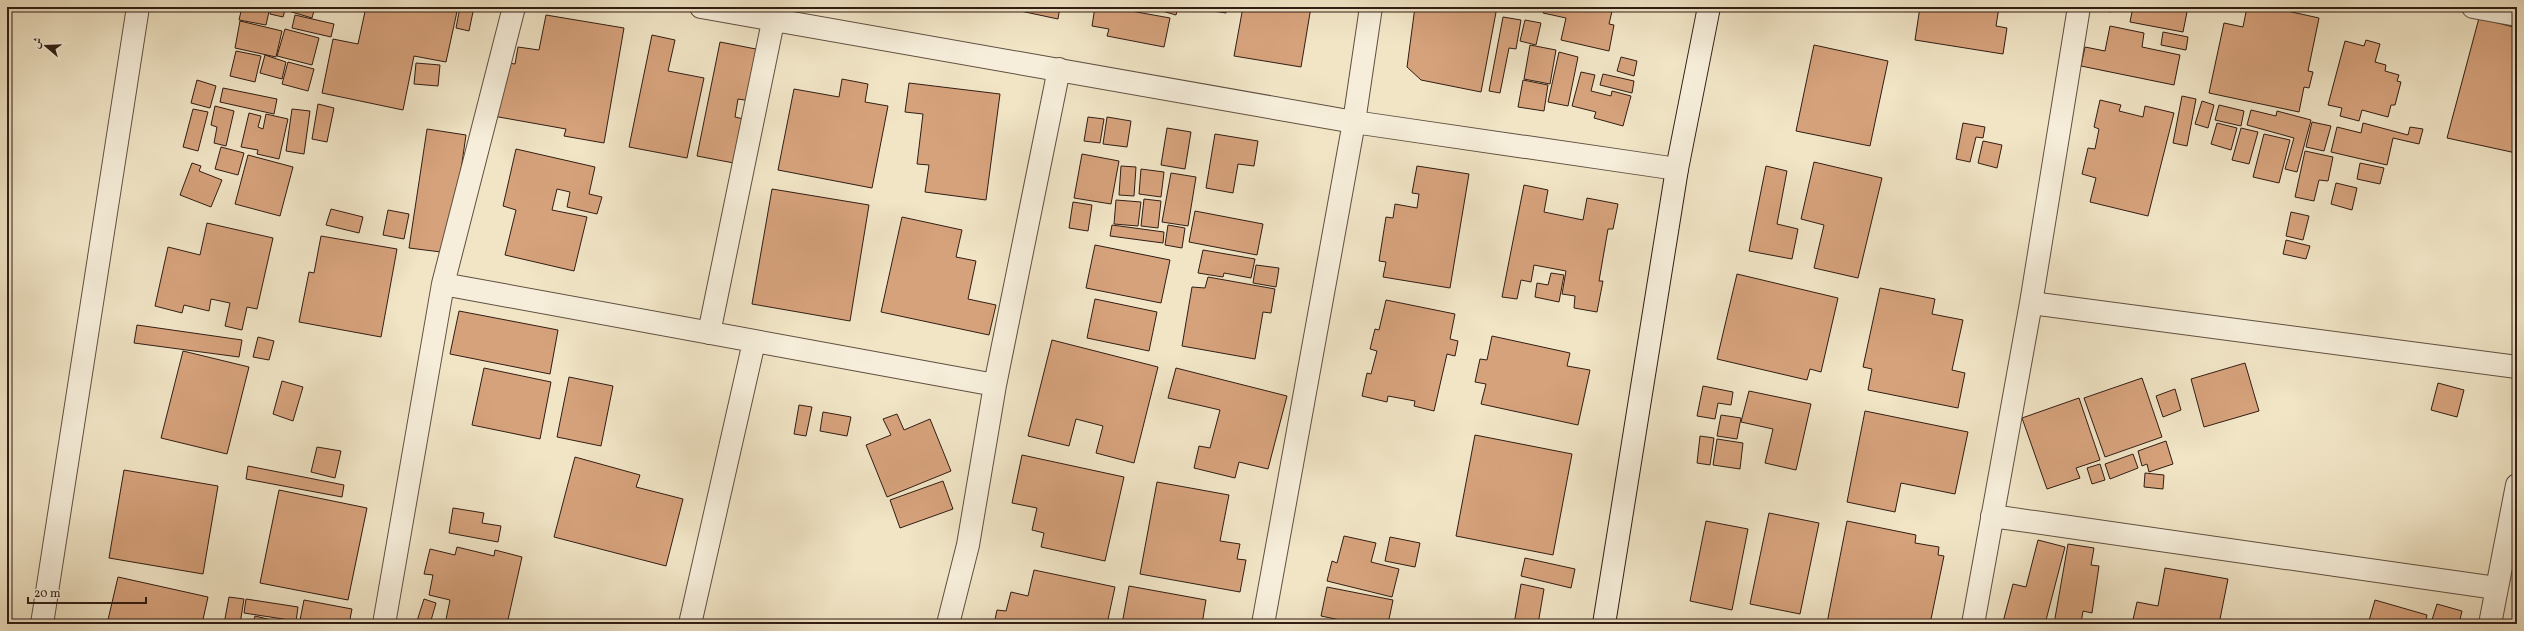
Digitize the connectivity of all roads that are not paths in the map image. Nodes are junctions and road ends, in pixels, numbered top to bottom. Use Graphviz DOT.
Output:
graph roads {
  1 [pos="138,7"];
  2 [pos="514,7"];
  3 [pos="700,7"];
  4 [pos="1371,7"];
  5 [pos="1709,7"];
  6 [pos="2079,7"];
  7 [pos="2473,7"];
  8 [pos="774,14"];
  9 [pos="2517,16"];
  10 [pos="1059,69"];
  11 [pos="1354,122"];
  12 [pos="1676,169"];
  13 [pos="443,284"];
  14 [pos="2031,303"];
  15 [pos="708,333"];
  16 [pos="754,342"];
  17 [pos="2517,367"];
  18 [pos="995,385"];
  19 [pos="2517,486"];
  20 [pos="1992,516"];
  21 [pos="2496,588"];
  22 [pos="42,624"];
  23 [pos="384,624"];
  24 [pos="690,624"];
  25 [pos="948,624"];
  26 [pos="1263,624"];
  27 [pos="1604,624"];
  28 [pos="1973,624"];
  29 [pos="2490,624"];
  1 -- 22 [label="street"];
  2 -- 13 [label="street"];
  3 -- 8 [label="street"];
  4 -- 11 [label="street"];
  5 -- 12 [label="street"];
  6 -- 14 [label="street"];
  7 -- 9 [label="street"];
  8 -- 10 [label="street"];
  8 -- 15 [label="street"];
  10 -- 11 [label="street"];
  10 -- 18 [label="street"];
  11 -- 12 [label="street"];
  11 -- 26 [label="street"];
  12 -- 27 [label="street"];
  13 -- 15 [label="street"];
  13 -- 23 [label="street"];
  14 -- 17 [label="street"];
  14 -- 20 [label="street"];
  15 -- 16 [label="street"];
  16 -- 18 [label="street"];
  16 -- 24 [label="street"];
  18 -- 25 [label="street"];
  19 -- 21 [label="street"];
  20 -- 21 [label="street"];
  20 -- 28 [label="street"];
  21 -- 29 [label="street"];
}
